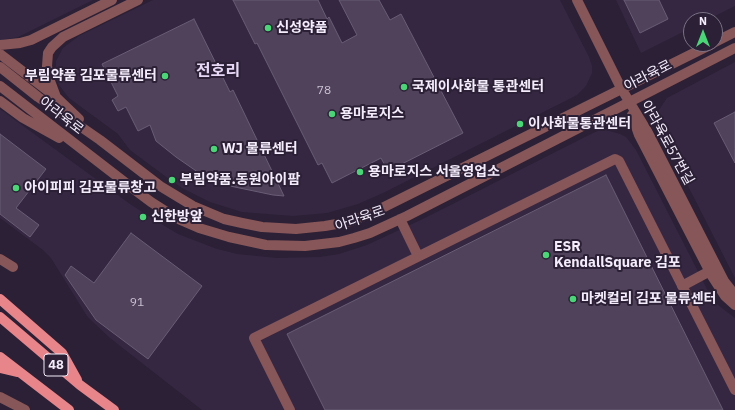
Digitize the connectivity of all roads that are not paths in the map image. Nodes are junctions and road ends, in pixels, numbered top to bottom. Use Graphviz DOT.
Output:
graph roads {
  1 [pos="112,0"];
  2 [pos="138,0"];
  3 [pos="576,0"];
  4 [pos="735,32"];
  5 [pos="723,38"];
  6 [pos="0,45"];
  7 [pos="735,48"];
  8 [pos="695,52"];
  9 [pos="0,54"];
  10 [pos="0,67"];
  11 [pos="0,86"];
  12 [pos="621,88"];
  13 [pos="56,97"];
  14 [pos="628,101"];
  15 [pos="0,102"];
  16 [pos="100,140"];
  17 [pos="87,154"];
  18 [pos="400,219"];
  19 [pos="418,256"];
  20 [pos="0,259"];
  21 [pos="12,267"];
  22 [pos="710,271"];
  23 [pos="682,286"];
  24 [pos="735,295"];
  25 [pos="0,299"];
  26 [pos="735,305"];
  27 [pos="0,317"];
  28 [pos="0,357"];
  29 [pos="0,368"];
  30 [pos="21,373"];
  31 [pos="80,385"];
  32 [pos="735,390"];
  33 [pos="0,397"];
  34 [pos="25,410"];
  35 [pos="69,410"];
  36 [pos="114,410"];
  37 [pos="290,410"];
  1 -- 6 [label="street"];
  2 -- 13 [label="street"];
  3 -- 12 [label="street"];
  4 -- 5 [label="street"];
  7 -- 14 [label="street, 아라육로"];
  8 -- 12 [label="street, 아라육로"];
  9 -- 13 [label="street"];
  10 -- 16 [label="street, 아라육로"];
  11 -- 17 [label="street, 아라육로"];
  12 -- 14 [label="street"];
  12 -- 16 [label="street, 아라육로"];
  13 -- 16 [label="street"];
  14 -- 18 [label="street, 아라육로"];
  14 -- 22 [label="street, 아라육로57번길"];
  14 -- 24 [label="street, 아라육로57번길"];
  15 -- 17 [label="street"];
  17 -- 18 [label="street, 아라육로"];
  18 -- 19 [label="street"];
  19 -- 23 [label="street"];
  19 -- 37 [label="street"];
  20 -- 21 [label="street"];
  22 -- 23 [label="street"];
  22 -- 26 [label="street, 아라육로57번길"];
  23 -- 32 [label="street"];
  25 -- 31 [label="main road"];
  27 -- 31 [label="main road, 48"];
  28 -- 30 [label="main road, 48"];
  29 -- 30 [label="main road"];
  30 -- 35 [label="main road, 48"];
  31 -- 36 [label="main road, 48"];
  33 -- 34 [label="street"];
}
